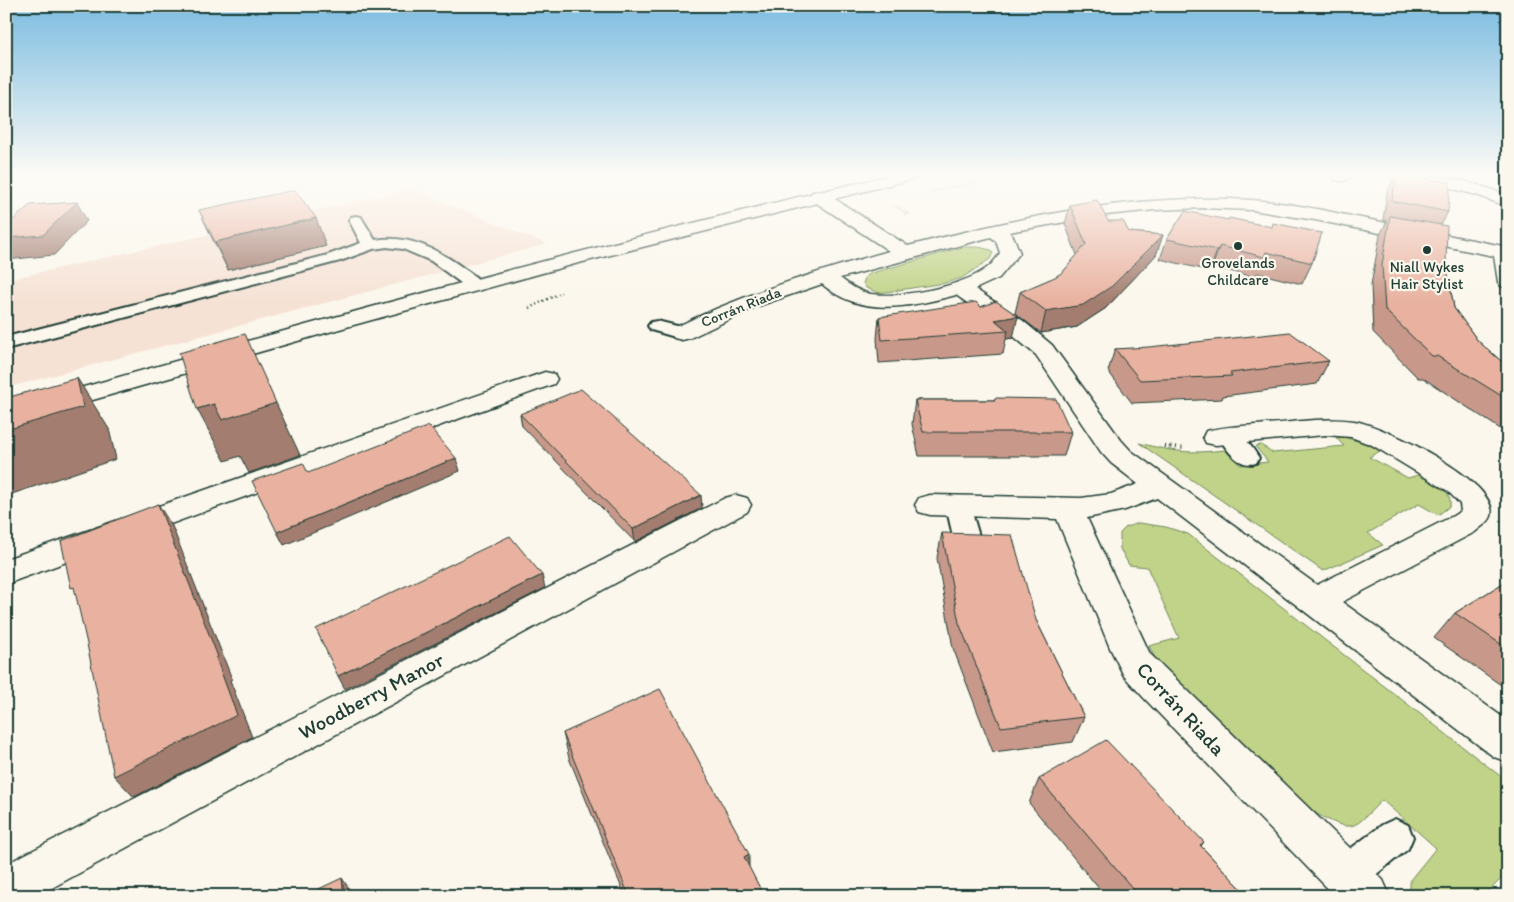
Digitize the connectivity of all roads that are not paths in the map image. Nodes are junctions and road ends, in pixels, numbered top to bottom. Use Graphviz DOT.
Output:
graph roads {
  1 [pos="733,218"];
  2 [pos="852,218"];
  3 [pos="1063,218"];
  4 [pos="1332,218"];
  5 [pos="356,220"];
  6 [pos="995,231"];
  7 [pos="370,245"];
  8 [pos="1506,252"];
  9 [pos="905,253"];
  10 [pos="826,276"];
  11 [pos="1508,282"];
  12 [pos="475,285"];
  13 [pos="959,288"];
  14 [pos="657,326"];
  15 [pos="682,333"];
  16 [pos="6,343"];
  17 [pos="545,379"];
  18 [pos="6,417"];
  19 [pos="1223,436"];
  20 [pos="1248,458"];
  21 [pos="1159,486"];
  22 [pos="736,504"];
  23 [pos="944,505"];
  24 [pos="1068,509"];
  25 [pos="966,536"];
  26 [pos="6,572"];
  27 [pos="1315,601"];
  28 [pos="1508,744"];
  29 [pos="1395,837"];
  30 [pos="1356,885"];
  31 [pos="6,888"];
  1 -- 12 [label="street"];
  2 -- 9 [label="street"];
  3 -- 6 [label="street, Corrán Riada"];
  4 -- 8 [label="street, Corrán Riada"];
  5 -- 7 [label="lane"];
  6 -- 9 [label="street, Corrán Riada"];
  6 -- 13 [label="street"];
  7 -- 12 [label="lane"];
  7 -- 16 [label="lane"];
  8 -- 11 [label="street"];
  9 -- 10 [label="street, Corrán Riada"];
  10 -- 13 [label="street"];
  10 -- 15 [label="street, Corrán Riada"];
  12 -- 18 [label="street"];
  13 -- 21 [label="street"];
  14 -- 15 [label="lane, Corrán Riada"];
  17 -- 26 [label="street"];
  19 -- 20 [label="lane"];
  19 -- 27 [label="street"];
  21 -- 24 [label="street"];
  21 -- 27 [label="street"];
  22 -- 31 [label="street, Woodberry Manor"];
  23 -- 24 [label="street"];
  23 -- 25 [label="lane"];
  24 -- 30 [label="street, Corrán Riada"];
  27 -- 28 [label="street"];
  29 -- 30 [label="lane, Corrán Riada"];
}
